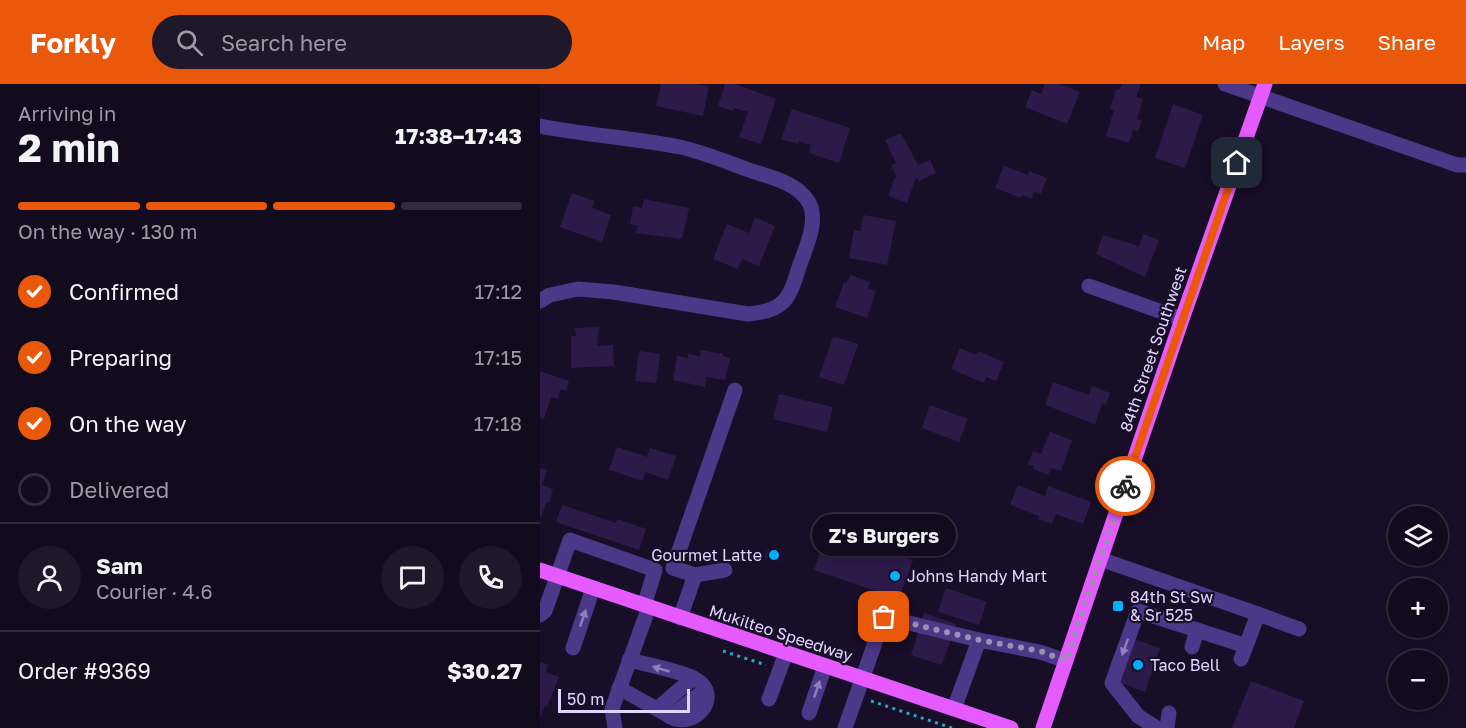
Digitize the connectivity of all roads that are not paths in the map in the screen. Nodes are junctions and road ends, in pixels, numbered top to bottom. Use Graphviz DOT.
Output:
graph roads {
  1 [pos="1225,84"];
  2 [pos="1263,90"];
  3 [pos="540,126"];
  4 [pos="1466,165"];
  5 [pos="1089,286"];
  6 [pos="540,301"];
  7 [pos="1182,319"];
  8 [pos="735,390"];
  9 [pos="1100,559"];
  10 [pos="652,565"];
  11 [pos="673,568"];
  12 [pos="540,570"];
  13 [pos="725,570"];
  14 [pos="695,575"];
  15 [pos="558,576"];
  16 [pos="593,588"];
  17 [pos="647,607"];
  18 [pos="1258,614"];
  19 [pos="540,615"];
  20 [pos="680,618"];
  21 [pos="1299,629"];
  22 [pos="1197,630"];
  23 [pos="979,640"];
  24 [pos="1191,647"];
  25 [pos="573,648"];
  26 [pos="786,653"];
  27 [pos="629,660"];
  28 [pos="1066,661"];
  29 [pos="825,666"];
  30 [pos="693,678"];
  31 [pos="862,679"];
  32 [pos="619,688"];
  33 [pos="769,699"];
  34 [pos="954,709"];
  35 [pos="664,713"];
  36 [pos="809,713"];
  37 [pos="615,728"];
  38 [pos="845,728"];
  39 [pos="1011,728"];
  40 [pos="1042,728"];
  41 [pos="1157,728"];
  1 -- 2 [label="street"];
  2 -- 4 [label="street"];
  2 -- 7 [label="main road, 84th Street Southwest"];
  3 -- 6 [label="street"];
  5 -- 7 [label="street"];
  7 -- 9 [label="main road, 84th Street Southwest"];
  8 -- 11 [label="street"];
  9 -- 18 [label="street"];
  9 -- 28 [label="main road, 84th Street Southwest"];
  10 -- 11 [label="street"];
  10 -- 15 [label="street"];
  10 -- 17 [label="street"];
  11 -- 14 [label="street"];
  12 -- 15 [label="main road, Mukilteo Speedway"];
  13 -- 14 [label="street"];
  14 -- 20 [label="street"];
  15 -- 16 [label="main road, Mukilteo Speedway"];
  15 -- 19 [label="street"];
  16 -- 17 [label="main road, Mukilteo Speedway"];
  25 -- 16 [label="street, one-way"];
  17 -- 20 [label="main road, Mukilteo Speedway"];
  17 -- 27 [label="street"];
  18 -- 21 [label="street"];
  18 -- 22 [label="street"];
  20 -- 26 [label="main road, Mukilteo Speedway"];
  22 -- 24 [label="street"];
  22 -- 41 [label="street, one-way"];
  23 -- 28 [label="street"];
  23 -- 31 [label="street"];
  23 -- 34 [label="street"];
  26 -- 29 [label="main road, Mukilteo Speedway"];
  26 -- 33 [label="street"];
  30 -- 27 [label="street, one-way"];
  27 -- 32 [label="street"];
  28 -- 40 [label="main road, 84th Street Southwest"];
  29 -- 31 [label="main road, Mukilteo Speedway"];
  36 -- 29 [label="street, one-way"];
  30 -- 35 [label="street"];
  30 -- 35 [label="street"];
  31 -- 34 [label="main road, Mukilteo Speedway"];
  31 -- 38 [label="street"];
  32 -- 35 [label="street"];
  32 -- 37 [label="street"];
  34 -- 39 [label="main road, Mukilteo Speedway"];
}
